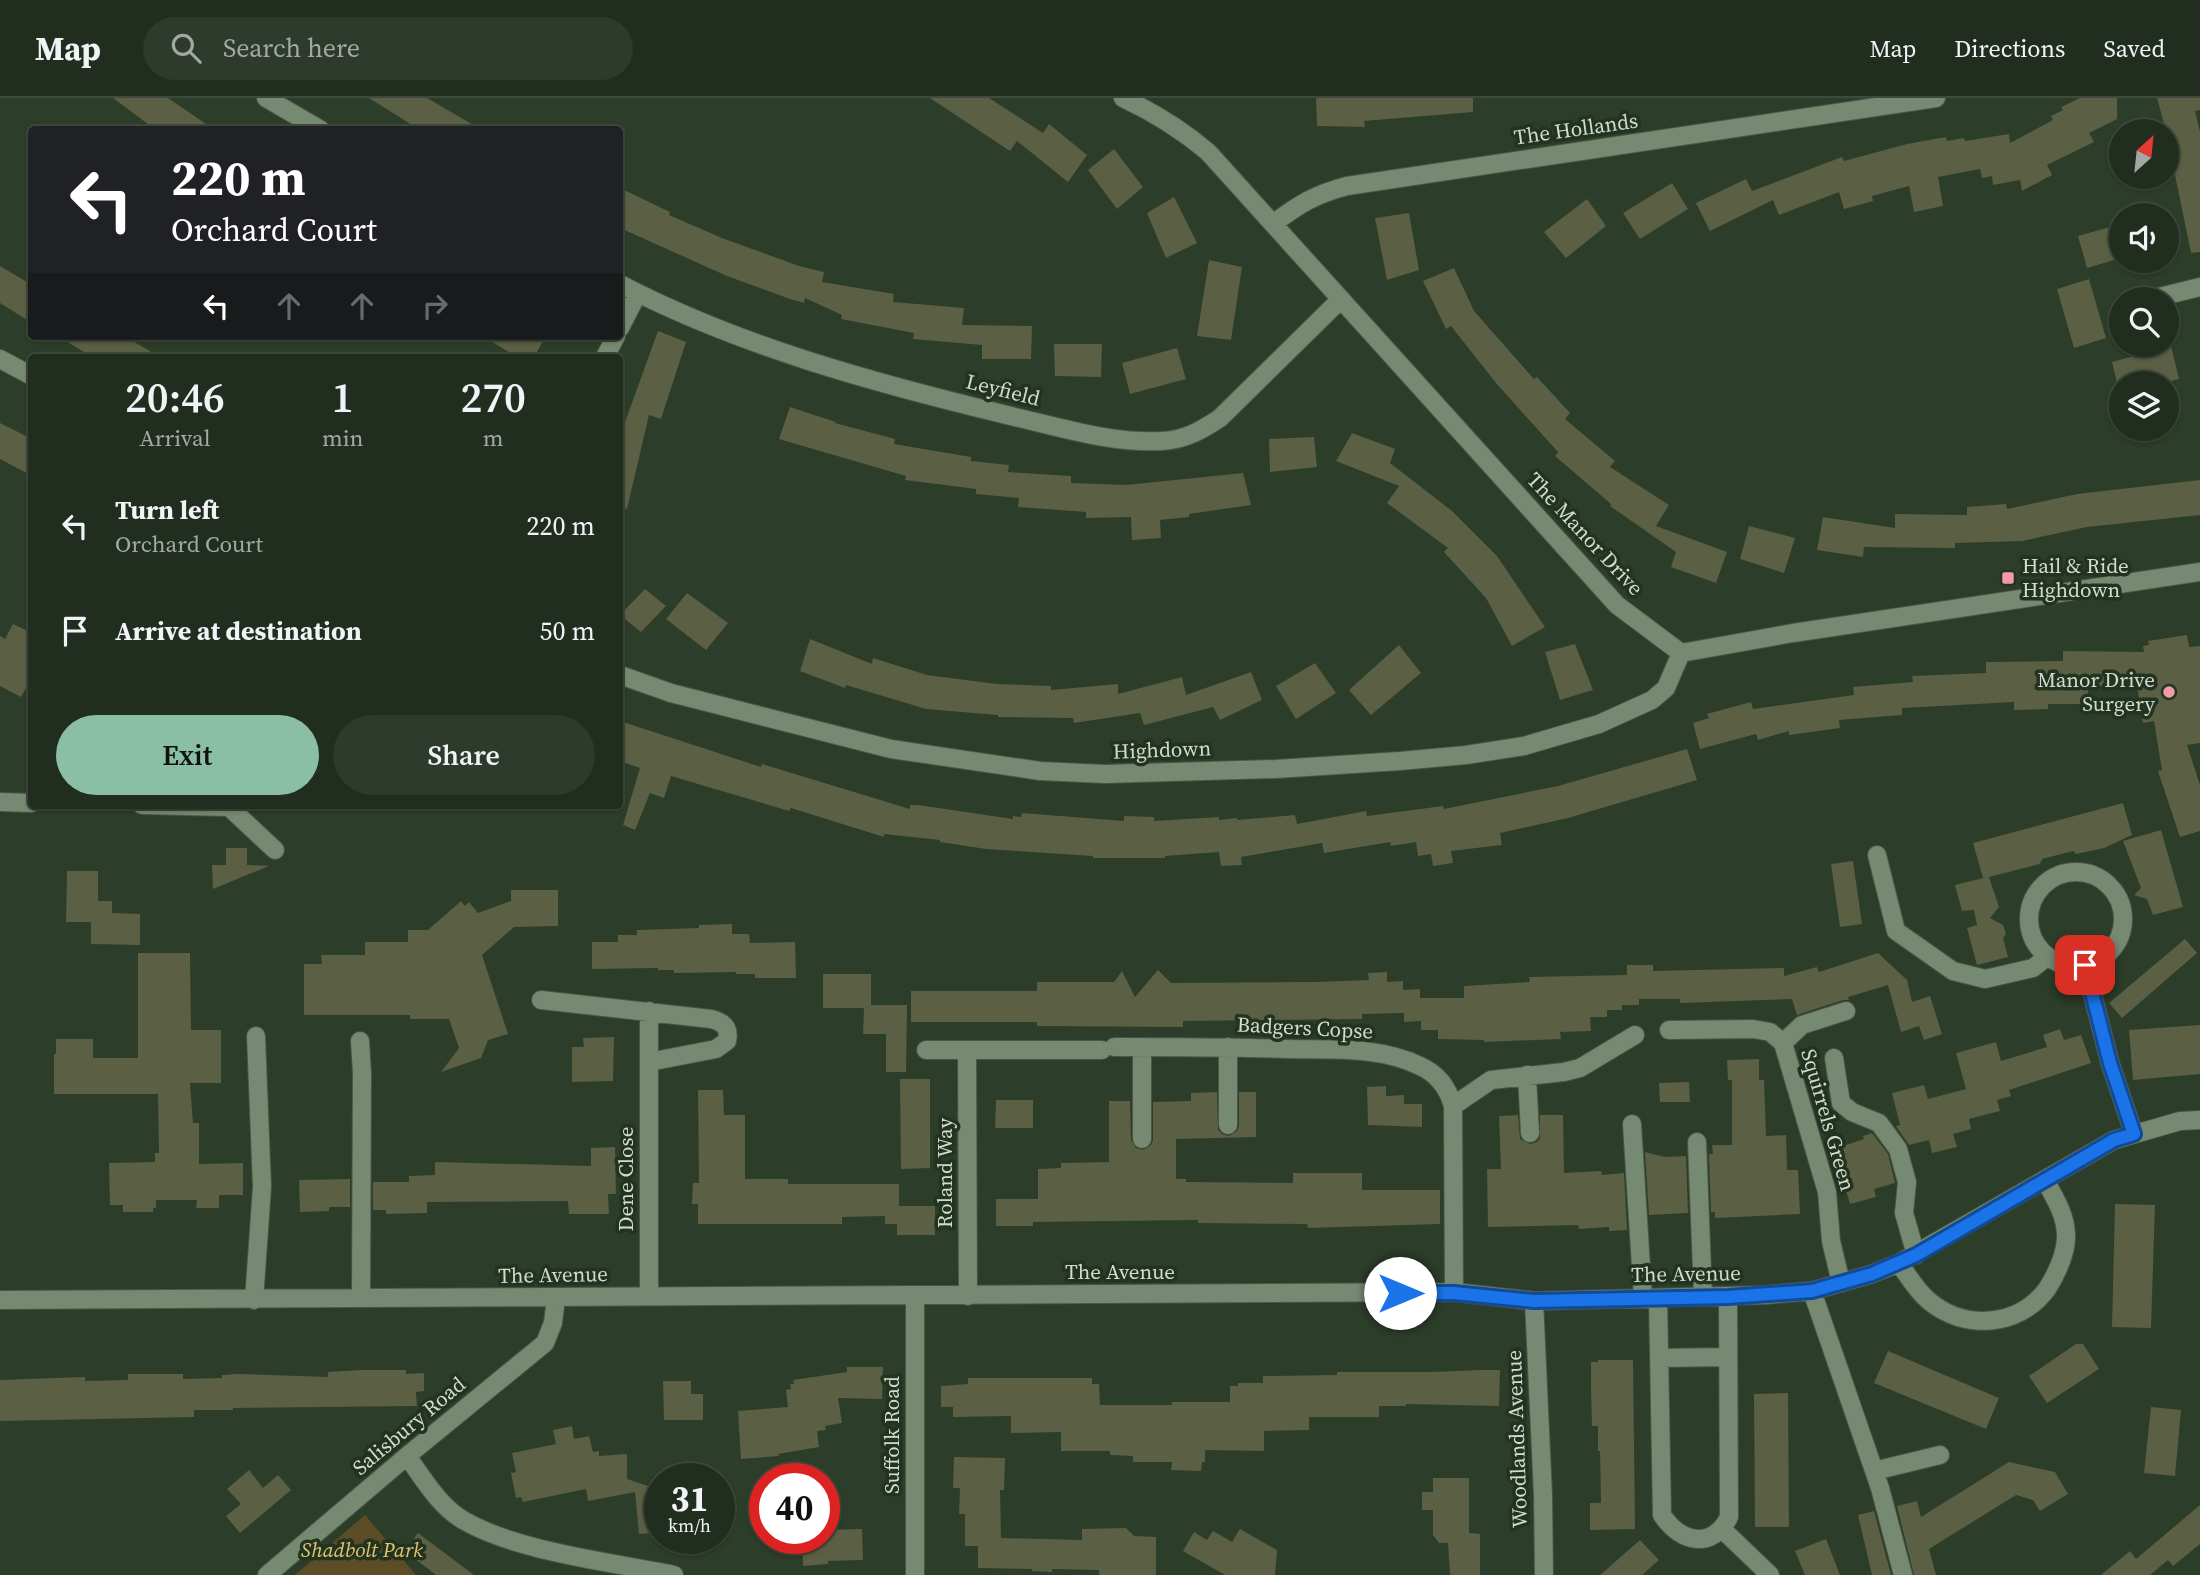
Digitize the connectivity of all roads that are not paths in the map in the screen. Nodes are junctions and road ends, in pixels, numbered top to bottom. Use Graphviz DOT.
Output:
graph roads {
  1 [pos="266,98"];
  2 [pos="1123,98"];
  3 [pos="1936,98"];
  4 [pos="314,126"];
  5 [pos="1273,224"];
  6 [pos="623,286"];
  7 [pos="2200,287"];
  8 [pos="2179,292"];
  9 [pos="638,293"];
  10 [pos="1341,299"];
  11 [pos="623,322"];
  12 [pos="0,359"];
  13 [pos="28,374"];
  14 [pos="2200,572"];
  15 [pos="1681,653"];
  16 [pos="623,676"];
  17 [pos="0,802"];
  18 [pos="28,803"];
  19 [pos="231,809"];
  20 [pos="275,850"];
  21 [pos="1877,855"];
  22 [pos="2047,957"];
  23 [pos="2085,965"];
  24 [pos="541,1000"];
  25 [pos="649,1011"];
  26 [pos="1846,1012"];
  27 [pos="1669,1030"];
  28 [pos="256,1035"];
  29 [pos="1635,1035"];
  30 [pos="360,1041"];
  31 [pos="1783,1043"];
  32 [pos="1142,1047"];
  33 [pos="1228,1047"];
  34 [pos="926,1049"];
  35 [pos="967,1050"];
  36 [pos="1834,1059"];
  37 [pos="649,1062"];
  38 [pos="1527,1075"];
  39 [pos="1453,1106"];
  40 [pos="2200,1120"];
  41 [pos="1632,1124"];
  42 [pos="1228,1125"];
  43 [pos="1530,1133"];
  44 [pos="2134,1134"];
  45 [pos="1142,1139"];
  46 [pos="1697,1142"];
  47 [pos="2045,1180"];
  48 [pos="1916,1255"];
  49 [pos="1899,1263"];
  50 [pos="1841,1283"];
  51 [pos="1812,1291"];
  52 [pos="1454,1293"];
  53 [pos="915,1295"];
  54 [pos="649,1296"];
  55 [pos="968,1296"];
  56 [pos="1703,1296"];
  57 [pos="1728,1297"];
  58 [pos="361,1298"];
  59 [pos="556,1298"];
  60 [pos="1651,1298"];
  61 [pos="0,1300"];
  62 [pos="254,1300"];
  63 [pos="1534,1301"];
  64 [pos="1727,1357"];
  65 [pos="1659,1358"];
  66 [pos="1940,1455"];
  67 [pos="407,1456"];
  68 [pos="1874,1471"];
  69 [pos="1723,1530"];
  70 [pos="267,1575"];
  71 [pos="674,1575"];
  72 [pos="915,1575"];
  73 [pos="1544,1575"];
  74 [pos="1770,1575"];
  75 [pos="1903,1575"];
  1 -- 4 [label="street"];
  2 -- 5 [label="street, The Manor Drive"];
  3 -- 5 [label="street, The Hollands"];
  5 -- 10 [label="street, The Manor Drive"];
  6 -- 9 [label="street, Leyfield"];
  7 -- 8 [label="street"];
  9 -- 10 [label="street, Leyfield"];
  9 -- 11 [label="street"];
  10 -- 15 [label="street, The Manor Drive"];
  12 -- 13 [label="street"];
  14 -- 15 [label="street"];
  15 -- 16 [label="street, Highdown"];
  17 -- 18 [label="street"];
  19 -- 20 [label="street"];
  21 -- 22 [label="street"];
  22 -- 23 [label="street"];
  22 -- 23 [label="street"];
  23 -- 44 [label="street"];
  24 -- 25 [label="street"];
  25 -- 37 [label="street, Dene Close"];
  25 -- 37 [label="street"];
  26 -- 31 [label="street"];
  27 -- 31 [label="street, Squirrels Green"];
  28 -- 62 [label="street"];
  29 -- 38 [label="street"];
  30 -- 58 [label="street"];
  31 -- 50 [label="street, Squirrels Green"];
  32 -- 33 [label="street, Badgers Copse"];
  32 -- 35 [label="street, Badgers Copse"];
  32 -- 45 [label="street"];
  33 -- 39 [label="street, Badgers Copse"];
  33 -- 42 [label="street"];
  34 -- 35 [label="street"];
  35 -- 55 [label="street, Roland Way"];
  36 -- 48 [label="street"];
  37 -- 54 [label="street, Dene Close"];
  38 -- 39 [label="street"];
  38 -- 43 [label="street"];
  39 -- 52 [label="street, Badgers Copse"];
  40 -- 44 [label="street, The Avenue"];
  41 -- 60 [label="street"];
  44 -- 47 [label="street, The Avenue"];
  46 -- 56 [label="street"];
  47 -- 48 [label="street, The Avenue"];
  47 -- 49 [label="street"];
  48 -- 49 [label="street, The Avenue"];
  49 -- 50 [label="street, The Avenue"];
  50 -- 51 [label="street, The Avenue"];
  51 -- 57 [label="street, The Avenue"];
  51 -- 68 [label="street"];
  52 -- 55 [label="street, The Avenue"];
  52 -- 63 [label="street, The Avenue"];
  53 -- 54 [label="street, The Avenue"];
  53 -- 55 [label="street, The Avenue"];
  53 -- 72 [label="street, Suffolk Road"];
  54 -- 59 [label="street, The Avenue"];
  56 -- 57 [label="street, The Avenue"];
  56 -- 60 [label="street, The Avenue"];
  57 -- 64 [label="street"];
  58 -- 59 [label="street, The Avenue"];
  58 -- 62 [label="street, The Avenue"];
  59 -- 67 [label="street, Salisbury Road"];
  60 -- 63 [label="street, The Avenue"];
  60 -- 65 [label="street"];
  61 -- 62 [label="street, The Avenue"];
  63 -- 73 [label="street, Woodlands Avenue"];
  64 -- 65 [label="street"];
  64 -- 69 [label="street"];
  65 -- 69 [label="street"];
  66 -- 68 [label="street"];
  67 -- 70 [label="street, Salisbury Road"];
  67 -- 71 [label="street"];
  68 -- 75 [label="street"];
  69 -- 74 [label="street"];
}
